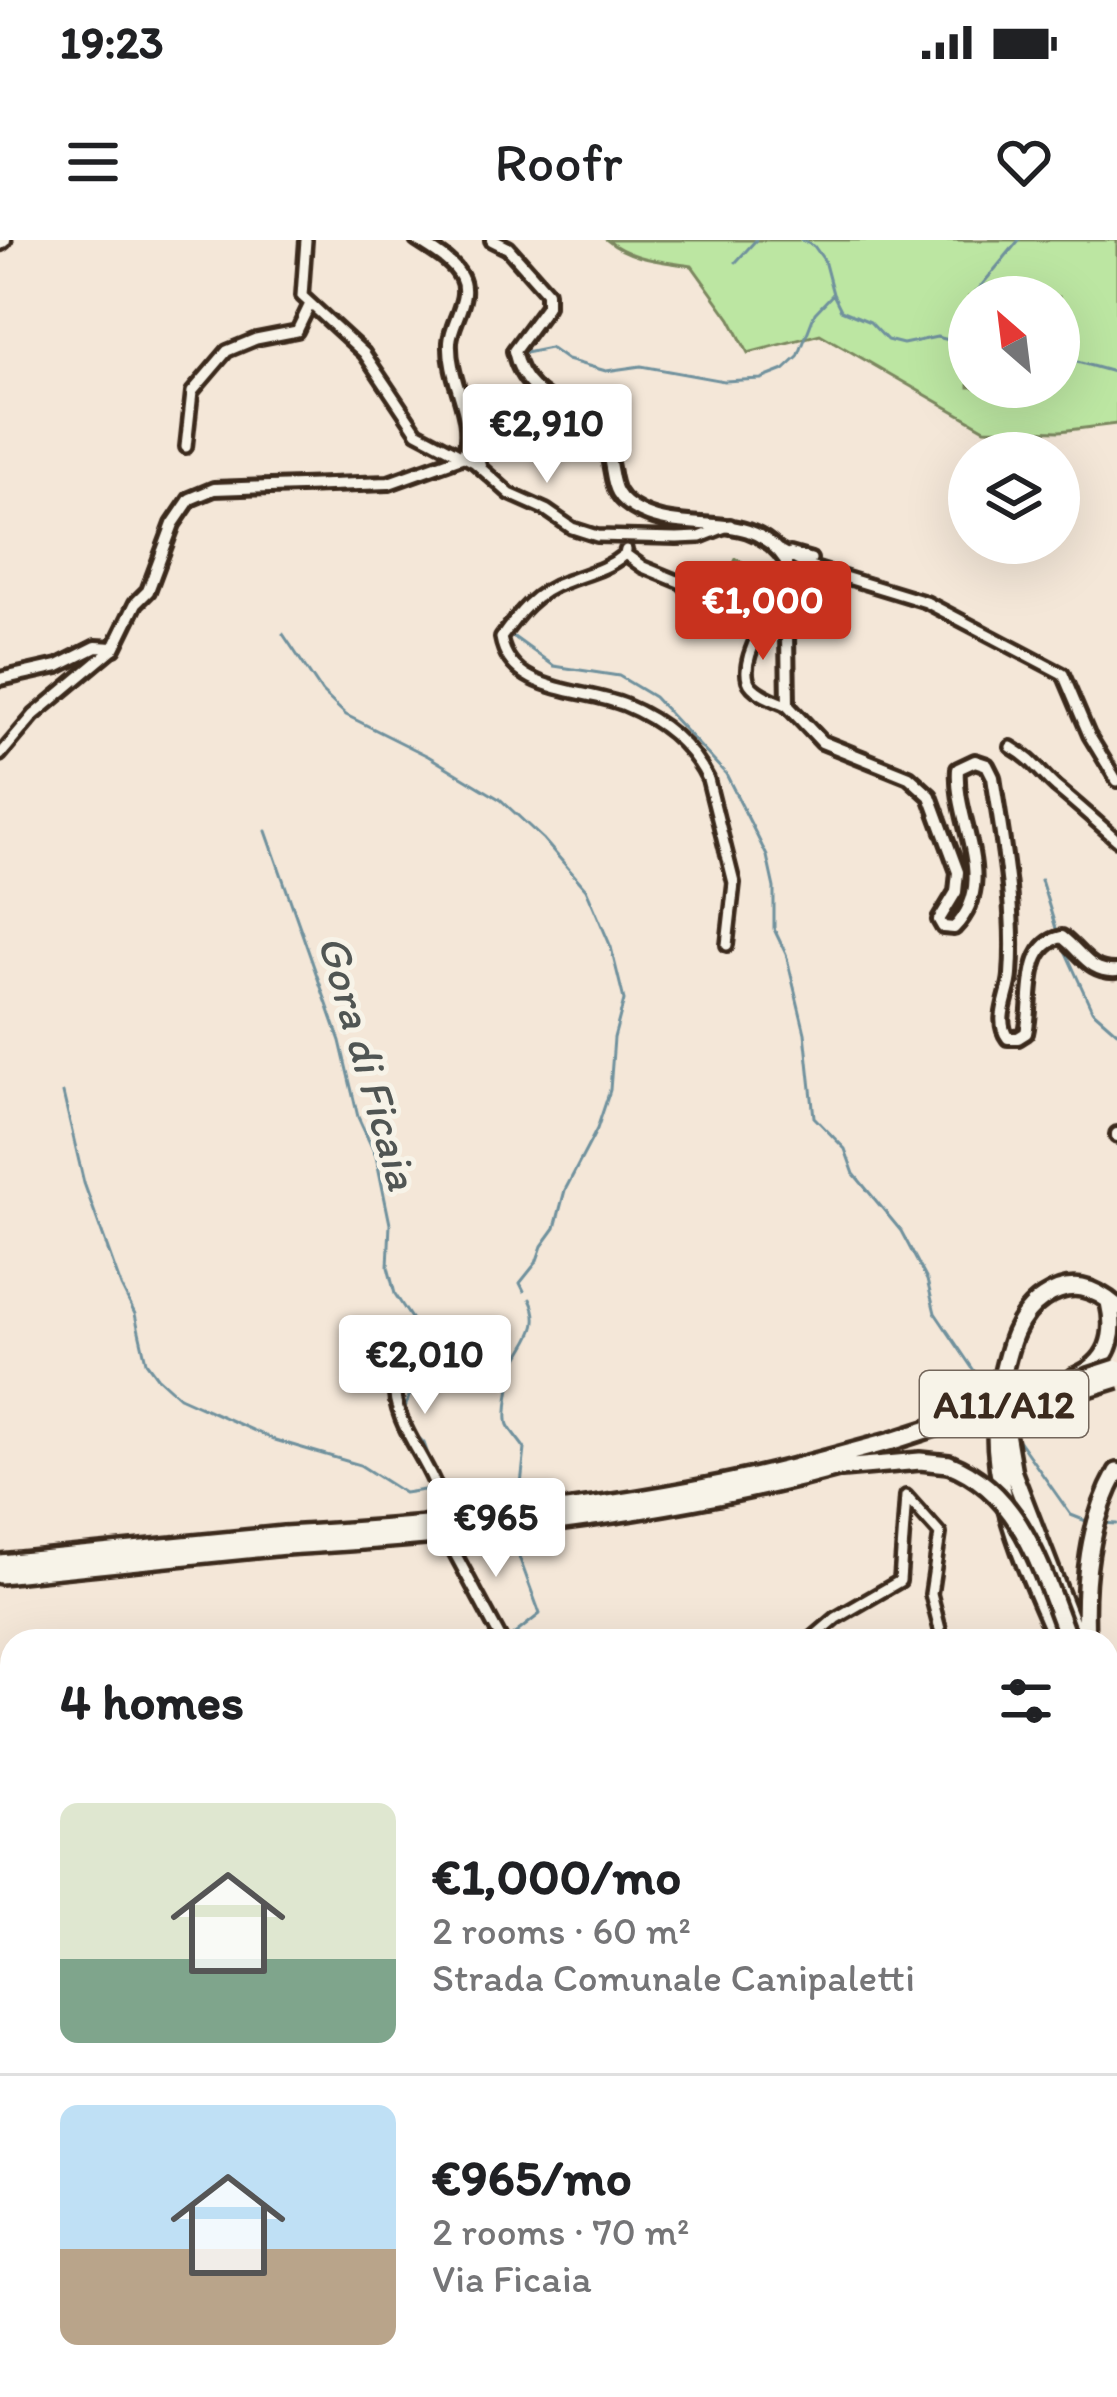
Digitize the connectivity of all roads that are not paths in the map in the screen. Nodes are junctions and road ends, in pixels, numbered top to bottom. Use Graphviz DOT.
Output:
graph roads {
  1 [pos="306,240"];
  2 [pos="417,240"];
  3 [pos="492,240"];
  4 [pos="310,304"];
  5 [pos="186,447"];
  6 [pos="466,449"];
  7 [pos="732,524"];
  8 [pos="626,538"];
  9 [pos="779,550"];
  10 [pos="626,554"];
  11 [pos="811,560"];
  12 [pos="786,595"];
  13 [pos="761,622"];
  14 [pos="115,648"];
  15 [pos="0,680"];
  16 [pos="788,706"];
  17 [pos="1012,747"];
  18 [pos="0,755"];
  19 [pos="1117,781"];
  20 [pos="1117,840"];
  21 [pos="727,945"];
  22 [pos="1117,971"];
  23 [pos="1112,1303"];
  24 [pos="1117,1368"];
  25 [pos="1003,1376"];
  26 [pos="374,1378"];
  27 [pos="1117,1379"];
  28 [pos="1034,1394"];
  29 [pos="893,1446"];
  30 [pos="841,1468"];
  31 [pos="798,1472"];
  32 [pos="1117,1472"];
  33 [pos="443,1514"];
  34 [pos="451,1546"];
  35 [pos="81,1558"];
  36 [pos="0,1563"];
  37 [pos="0,1574"];
  38 [pos="495,1629"];
  39 [pos="823,1629"];
  40 [pos="941,1629"];
  41 [pos="1053,1629"];
  42 [pos="1072,1629"];
  43 [pos="1073,1629"];
  44 [pos="1079,1629"];
  1 -- 4 [label="street"];
  2 -- 6 [label="street"];
  3 -- 7 [label="street"];
  4 -- 5 [label="street"];
  4 -- 6 [label="street"];
  6 -- 8 [label="street"];
  6 -- 14 [label="street"];
  7 -- 8 [label="street"];
  7 -- 9 [label="street"];
  8 -- 10 [label="street"];
  9 -- 11 [label="street"];
  9 -- 12 [label="street"];
  9 -- 19 [label="street"];
  10 -- 13 [label="street"];
  10 -- 21 [label="street"];
  12 -- 13 [label="street"];
  12 -- 16 [label="street"];
  13 -- 16 [label="street"];
  14 -- 15 [label="street"];
  14 -- 18 [label="street"];
  16 -- 22 [label="street"];
  17 -- 20 [label="street"];
  23 -- 25 [label="highway"];
  23 -- 28 [label="highway"];
  24 -- 28 [label="highway, A11/A12, bridge"];
  25 -- 41 [label="highway"];
  25 -- 43 [label="highway, bridge"];
  26 -- 33 [label="street"];
  27 -- 29 [label="highway, A11/A12, bridge"];
  28 -- 29 [label="highway, A11/A12, bridge"];
  29 -- 30 [label="highway, A11/A12"];
  29 -- 31 [label="highway, A11/A12"];
  30 -- 31 [label="highway, A11/A12"];
  30 -- 42 [label="highway, bridge"];
  31 -- 35 [label="highway, A11/A12, bridge"];
  32 -- 44 [label="highway"];
  34 -- 38 [label="street"];
  35 -- 36 [label="highway, A11/A12"];
  35 -- 37 [label="highway, A11/A12"];
  39 -- 40 [label="street"];
}
